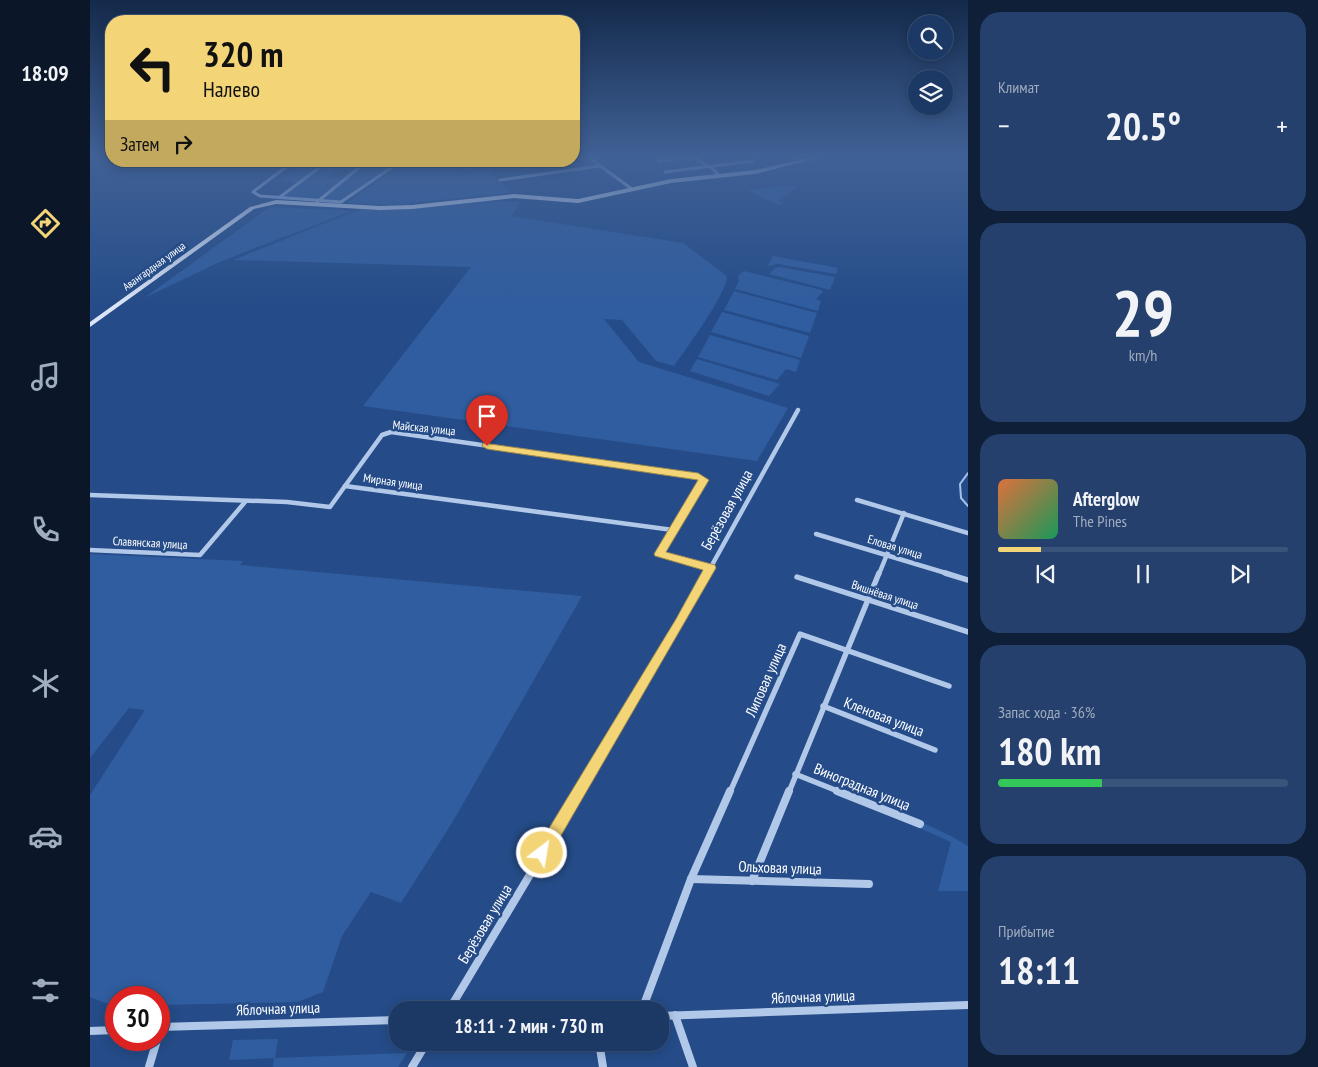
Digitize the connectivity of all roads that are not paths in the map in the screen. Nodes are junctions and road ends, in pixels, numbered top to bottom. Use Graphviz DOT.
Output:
graph roads {
  1 [pos="257,207"];
  2 [pos="367,207"];
  3 [pos="414,207"];
  4 [pos="90,325"];
  5 [pos="798,410"];
  6 [pos="345,486"];
  7 [pos="90,495"];
  8 [pos="857,500"];
  9 [pos="246,502"];
  10 [pos="904,513"];
  11 [pos="673,530"];
  12 [pos="968,533"];
  13 [pos="816,534"];
  14 [pos="90,550"];
  15 [pos="887,555"];
  16 [pos="710,568"];
  17 [pos="796,577"];
  18 [pos="968,580"];
  19 [pos="868,600"];
  20 [pos="968,632"];
  21 [pos="847,650"];
  22 [pos="949,686"];
  23 [pos="823,706"];
  24 [pos="935,750"];
  25 [pos="795,774"];
  26 [pos="920,824"];
  27 [pos="691,879"];
  28 [pos="752,881"];
  29 [pos="869,884"];
  30 [pos="454,1001"];
  31 [pos="645,1001"];
  32 [pos="968,1005"];
  33 [pos="669,1015"];
  34 [pos="675,1015"];
  35 [pos="389,1020"];
  36 [pos="170,1029"];
  37 [pos="105,1030"];
  38 [pos="90,1031"];
  39 [pos="153,1051"];
  40 [pos="422,1051"];
  41 [pos="600,1051"];
  42 [pos="149,1067"];
  43 [pos="412,1067"];
  44 [pos="603,1067"];
  45 [pos="693,1067"];
  1 -- 4 [label="main road, Авангардная улица"];
  2 -- 3 [label="main road, Авангардная улица"];
  5 -- 16 [label="street, Берёзовая улица"];
  6 -- 9 [label="street, Мирная улица"];
  6 -- 11 [label="street, Мирная улица"];
  6 -- 11 [label="street, Майская улица"];
  7 -- 9 [label="street, Мирная улица"];
  8 -- 10 [label="street"];
  9 -- 14 [label="street, Славянская улица"];
  10 -- 12 [label="street"];
  10 -- 15 [label="street"];
  11 -- 16 [label="street"];
  13 -- 15 [label="street, Еловая улица"];
  15 -- 18 [label="street, Еловая улица"];
  15 -- 19 [label="street"];
  16 -- 30 [label="street, Берёзовая улица"];
  17 -- 19 [label="street, Вишнёвая улица"];
  19 -- 20 [label="street, Вишнёвая улица"];
  19 -- 21 [label="street"];
  21 -- 22 [label="street, Липовая улица"];
  21 -- 23 [label="street"];
  21 -- 27 [label="street, Липовая улица"];
  23 -- 24 [label="street, Кленовая улица"];
  23 -- 25 [label="street"];
  25 -- 26 [label="street, Виноградная улица"];
  25 -- 28 [label="street"];
  27 -- 28 [label="street, Ольховая улица"];
  27 -- 31 [label="street"];
  28 -- 29 [label="street, Ольховая улица"];
  32 -- 34 [label="street, Яблочная улица"];
  33 -- 34 [label="street, Яблочная улица"];
  34 -- 45 [label="street"];
  35 -- 36 [label="street, Яблочная улица"];
  37 -- 38 [label="street"];
  39 -- 42 [label="street"];
  40 -- 43 [label="street"];
  41 -- 44 [label="street"];
}
